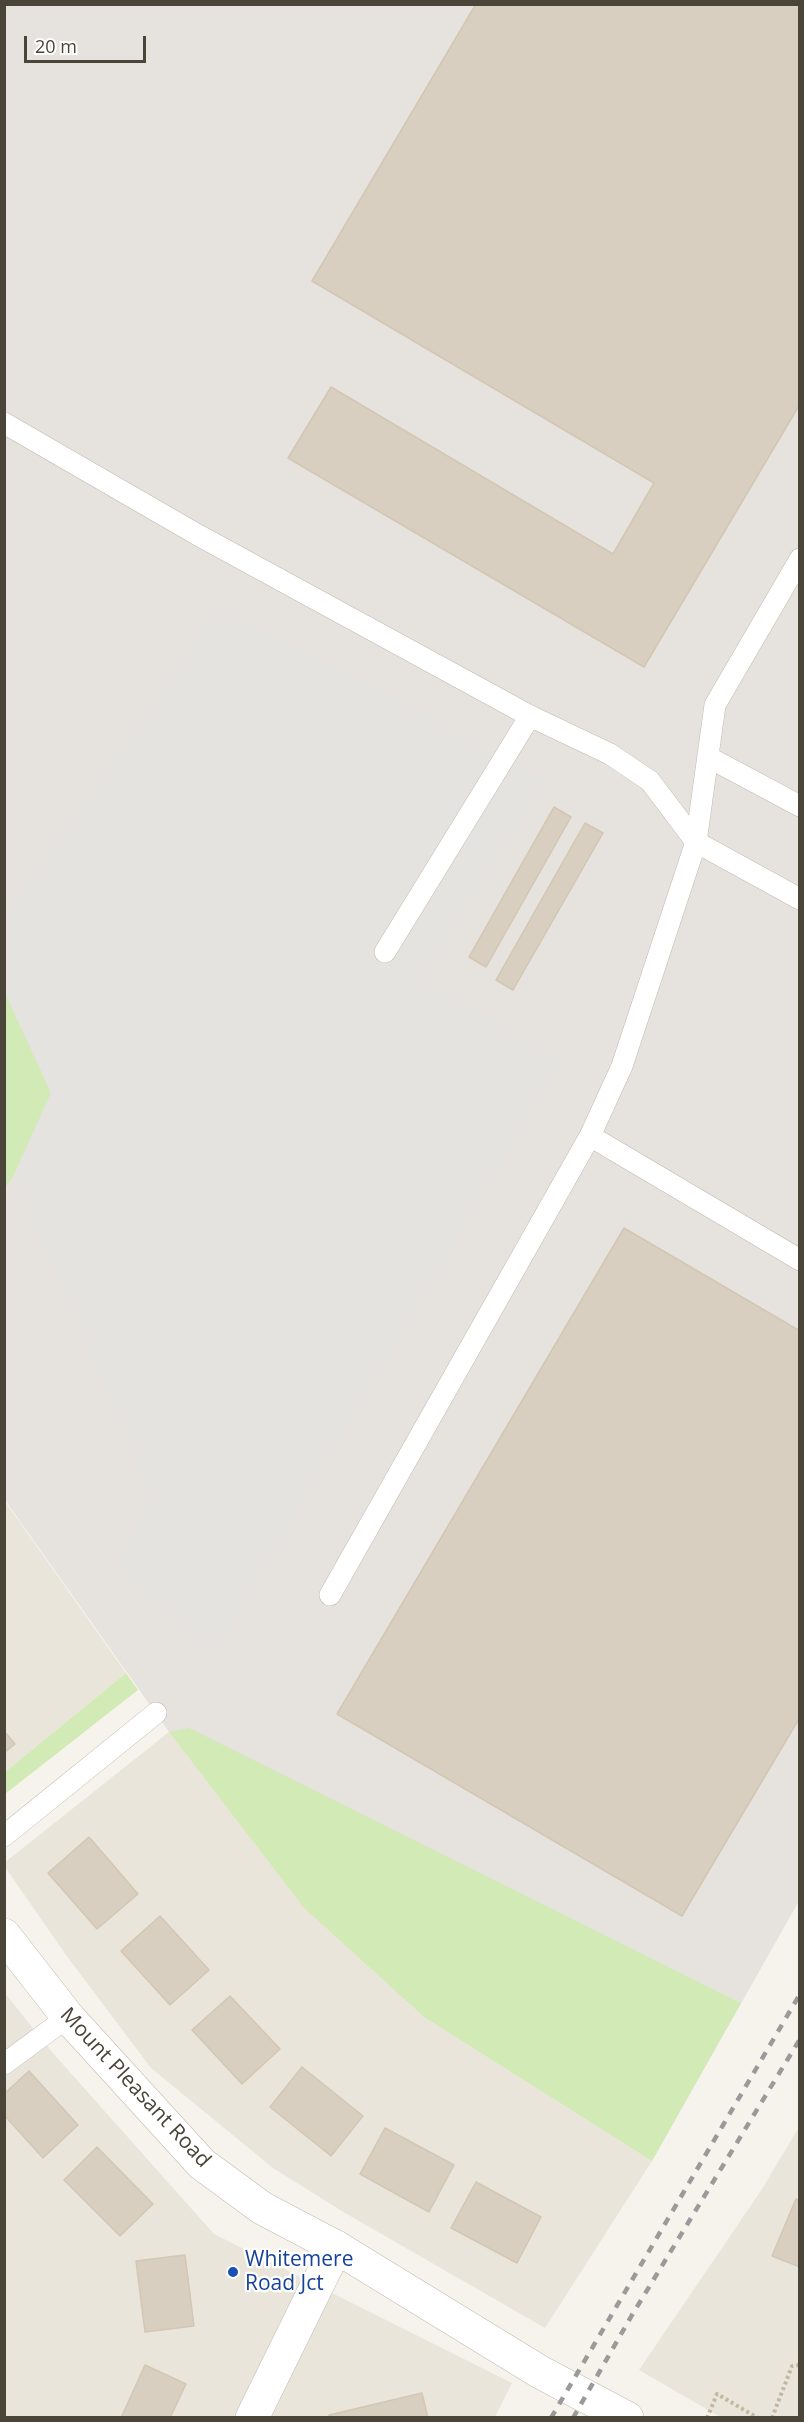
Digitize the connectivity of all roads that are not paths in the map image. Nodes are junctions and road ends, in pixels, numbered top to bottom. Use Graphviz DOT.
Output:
graph roads {
  1 [pos="4,423"];
  2 [pos="800,559"];
  3 [pos="530,716"];
  4 [pos="708,757"];
  5 [pos="800,806"];
  6 [pos="696,842"];
  7 [pos="800,899"];
  8 [pos="385,952"];
  9 [pos="590,1136"];
  10 [pos="800,1260"];
  11 [pos="330,1595"];
  12 [pos="156,1713"];
  13 [pos="4,1836"];
  14 [pos="4,1935"];
  15 [pos="68,2017"];
  16 [pos="4,2064"];
  17 [pos="336,2247"];
  18 [pos="252,2418"];
  19 [pos="627,2418"];
  1 -- 3 [label="lane"];
  2 -- 4 [label="lane"];
  3 -- 6 [label="lane"];
  3 -- 8 [label="lane"];
  4 -- 5 [label="lane"];
  4 -- 6 [label="lane"];
  6 -- 7 [label="lane"];
  6 -- 9 [label="lane"];
  9 -- 10 [label="lane"];
  9 -- 11 [label="lane"];
  12 -- 13 [label="lane"];
  14 -- 15 [label="street, Mount Pleasant Road"];
  15 -- 16 [label="lane"];
  15 -- 17 [label="street, Mount Pleasant Road"];
  17 -- 18 [label="street"];
  17 -- 19 [label="street, Mount Pleasant Road"];
}
